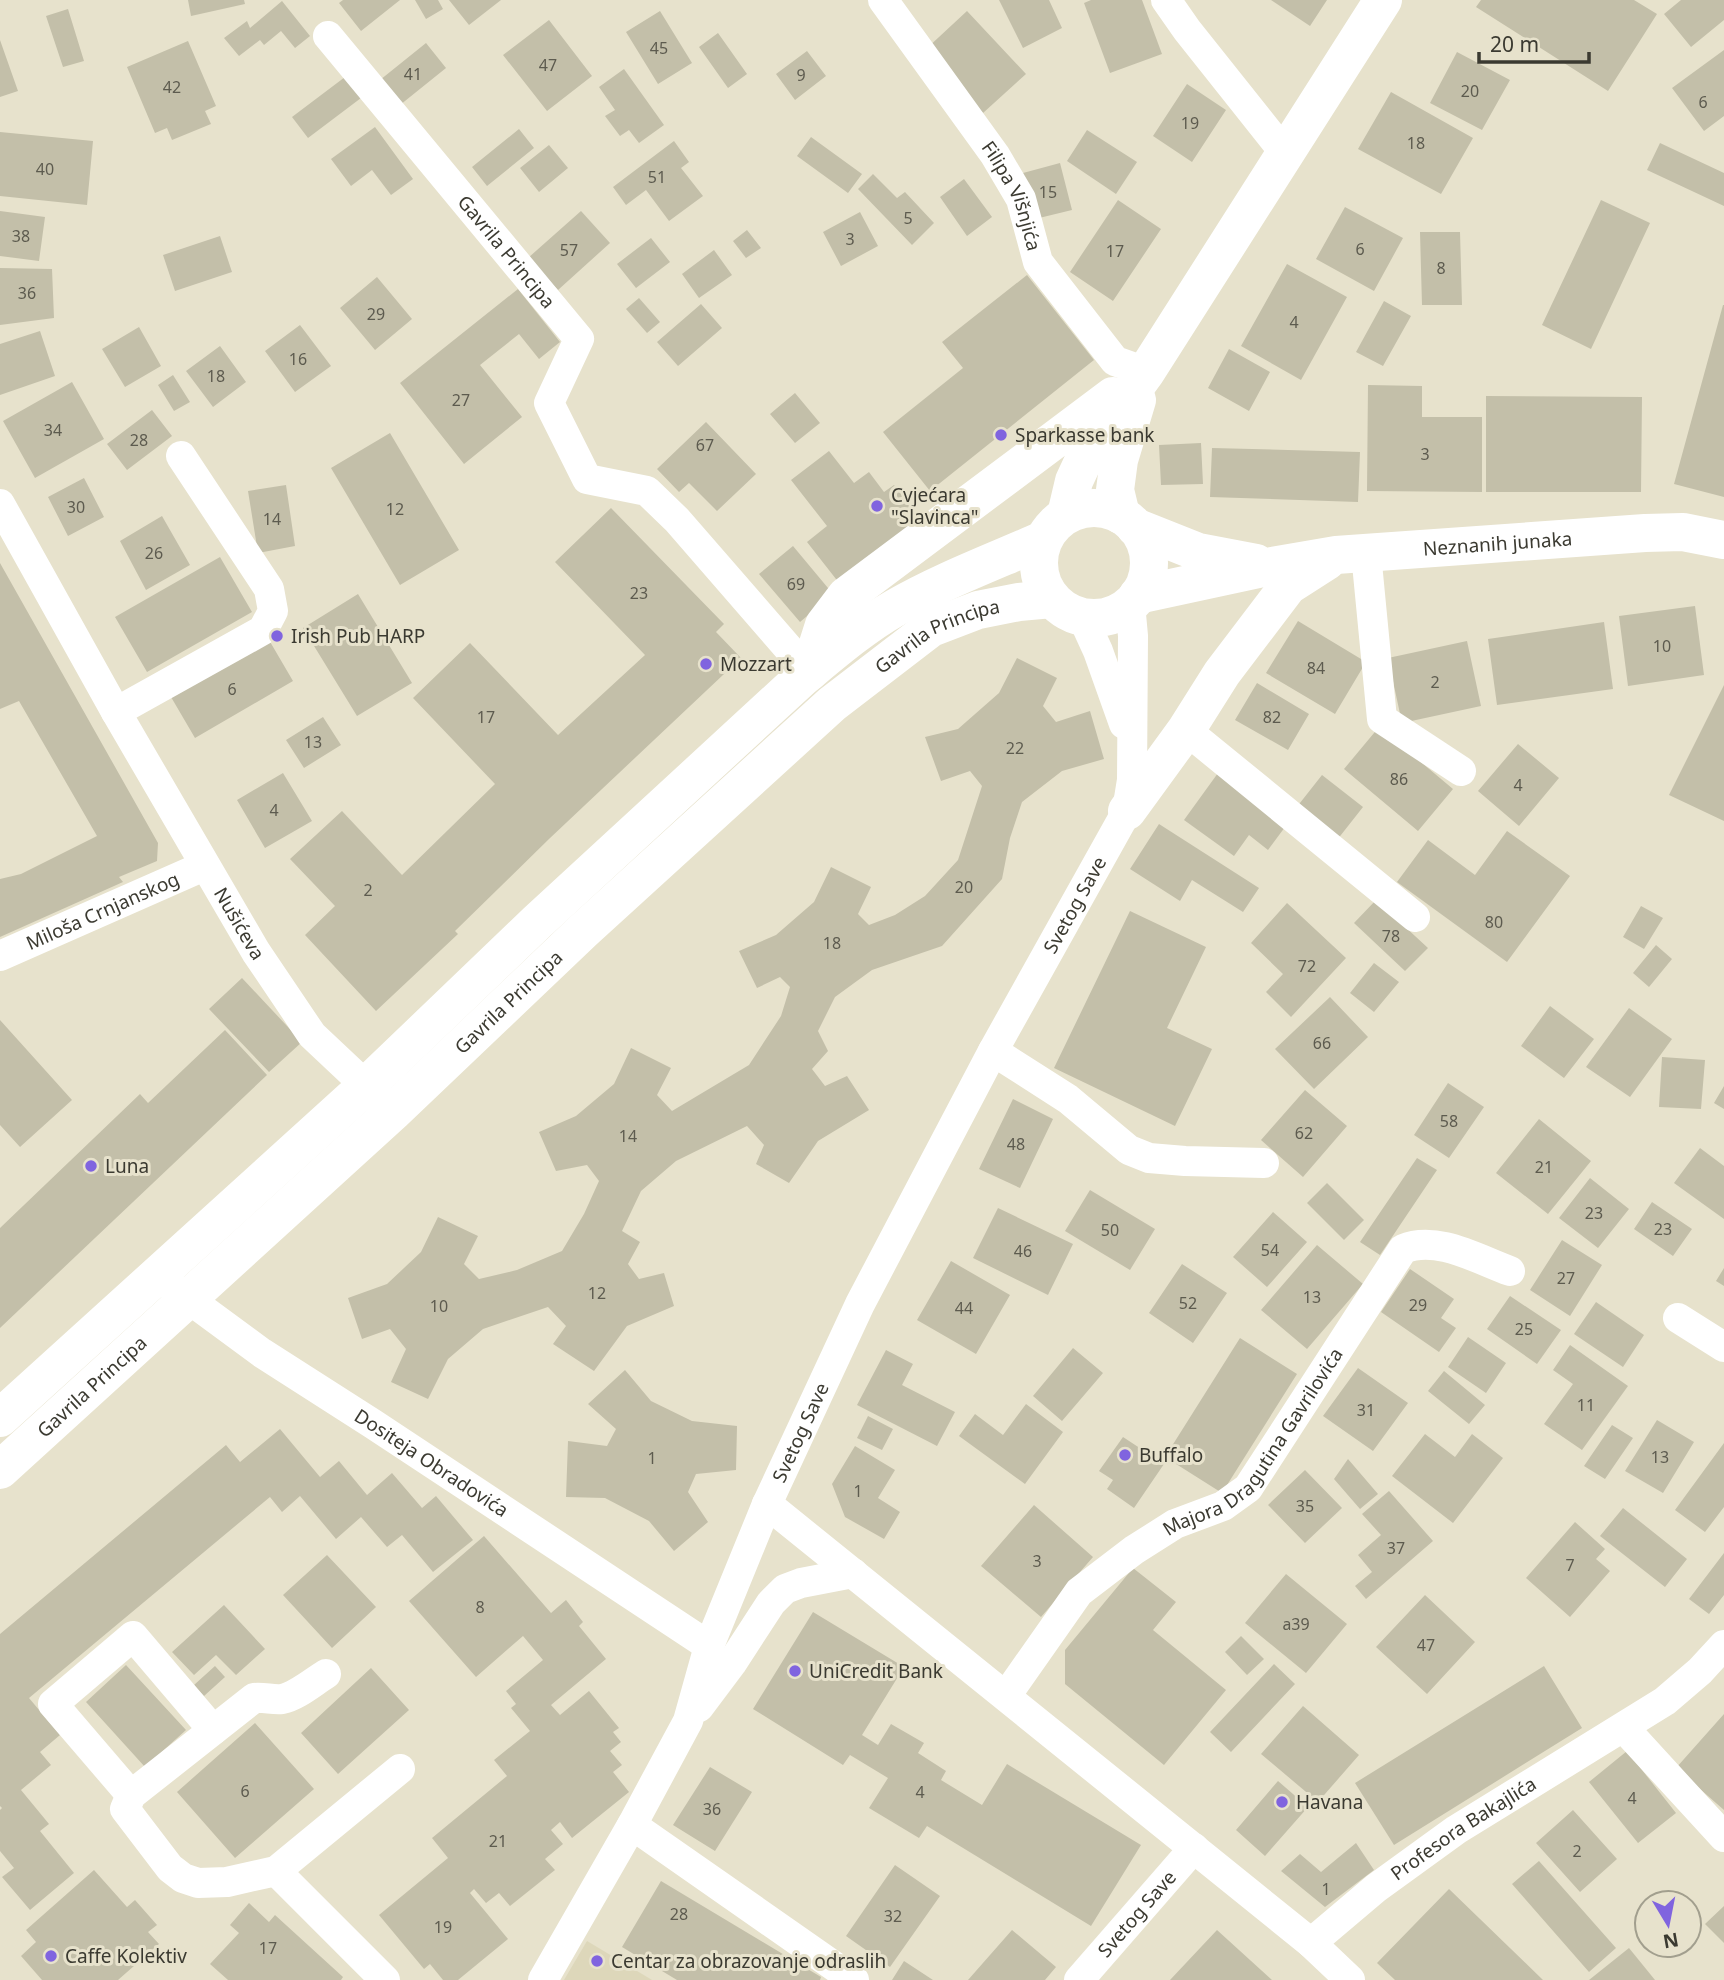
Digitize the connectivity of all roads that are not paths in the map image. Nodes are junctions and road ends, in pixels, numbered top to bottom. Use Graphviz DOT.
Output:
graph roads {
  1 [pos="883,0"];
  2 [pos="1166,0"];
  3 [pos="1384,0"];
  4 [pos="328,36"];
  5 [pos="1284,152"];
  6 [pos="1146,372"];
  7 [pos="181,456"];
  8 [pos="0,504"];
  9 [pos="1128,521"];
  10 [pos="1055,528"];
  11 [pos="1724,540"];
  12 [pos="1351,554"];
  13 [pos="1272,566"];
  14 [pos="1134,600"];
  15 [pos="1067,608"];
  16 [pos="809,672"];
  17 [pos="116,712"];
  18 [pos="1186,730"];
  19 [pos="1132,751"];
  20 [pos="1461,771"];
  21 [pos="1127,811"];
  22 [pos="204,866"];
  23 [pos="1415,917"];
  24 [pos="0,956"];
  25 [pos="993,1051"];
  26 [pos="366,1086"];
  27 [pos="393,1112"];
  28 [pos="1264,1163"];
  29 [pos="1510,1271"];
  30 [pos="158,1274"];
  31 [pos="187,1299"];
  32 [pos="1678,1318"];
  33 [pos="1724,1347"];
  34 [pos="0,1418"];
  35 [pos="0,1470"];
  36 [pos="767,1504"];
  37 [pos="853,1573"];
  38 [pos="1724,1645"];
  39 [pos="709,1646"];
  40 [pos="326,1674"];
  41 [pos="1006,1696"];
  42 [pos="688,1721"];
  43 [pos="1624,1728"];
  44 [pos="213,1730"];
  45 [pos="400,1769"];
  46 [pos="131,1795"];
  47 [pos="632,1825"];
  48 [pos="1724,1836"];
  49 [pos="1195,1848"];
  50 [pos="276,1871"];
  51 [pos="1311,1943"];
  52 [pos="385,1980"];
  53 [pos="543,1980"];
  54 [pos="854,1980"];
  55 [pos="1079,1980"];
  56 [pos="1350,1980"];
  1 -- 6 [label="street, Filipa Višnjića"];
  2 -- 5 [label="street"];
  3 -- 5 [label="main road"];
  4 -- 16 [label="street, Gavrila Principa"];
  5 -- 6 [label="main road"];
  6 -- 9 [label="main road"];
  6 -- 10 [label="main road"];
  6 -- 16 [label="main road"];
  7 -- 17 [label="street"];
  8 -- 17 [label="street, Nušićeva"];
  9 -- 10 [label="main road"];
  9 -- 13 [label="main road"];
  9 -- 14 [label="main road"];
  10 -- 15 [label="main road"];
  10 -- 16 [label="main road, Gavrila Principa"];
  11 -- 12 [label="main road, Neznanih junaka"];
  12 -- 13 [label="main road, Neznanih junaka"];
  12 -- 18 [label="main road"];
  12 -- 20 [label="street"];
  13 -- 14 [label="main road, Neznanih junaka"];
  14 -- 15 [label="main road"];
  14 -- 19 [label="street, Svetog Save"];
  15 -- 19 [label="street"];
  15 -- 27 [label="main road, Gavrila Principa"];
  16 -- 26 [label="main road, Gavrila Principa"];
  17 -- 22 [label="street, Nušićeva"];
  18 -- 21 [label="main road"];
  18 -- 23 [label="street"];
  19 -- 21 [label="street, Svetog Save"];
  21 -- 25 [label="street, Svetog Save"];
  22 -- 24 [label="street, Miloša Crnjanskog"];
  22 -- 26 [label="street, Nušićeva"];
  25 -- 28 [label="street"];
  25 -- 36 [label="street, Svetog Save"];
  26 -- 27 [label="street, Nušićeva"];
  26 -- 30 [label="main road, Gavrila Principa"];
  27 -- 31 [label="main road, Gavrila Principa"];
  29 -- 41 [label="street, Majora Dragutina Gavrilovića"];
  30 -- 31 [label="street, Dositeja Obradovića"];
  30 -- 34 [label="main road, Gavrila Principa"];
  31 -- 35 [label="main road, Gavrila Principa"];
  31 -- 39 [label="street, Dositeja Obradovića"];
  32 -- 33 [label="street"];
  36 -- 37 [label="street"];
  36 -- 39 [label="street, Svetog Save"];
  37 -- 41 [label="street"];
  37 -- 42 [label="street"];
  38 -- 43 [label="street, Profesora Bakajlića"];
  39 -- 42 [label="street, Svetog Save"];
  40 -- 44 [label="street"];
  41 -- 49 [label="street"];
  42 -- 47 [label="street, Svetog Save"];
  43 -- 48 [label="street"];
  43 -- 51 [label="street, Profesora Bakajlića"];
  44 -- 46 [label="street"];
  44 -- 46 [label="street"];
  45 -- 50 [label="street"];
  46 -- 50 [label="street"];
  47 -- 53 [label="street, Svetog Save"];
  47 -- 54 [label="street"];
  49 -- 51 [label="street"];
  49 -- 55 [label="street, Svetog Save"];
  50 -- 52 [label="street"];
  51 -- 56 [label="street"];
}
